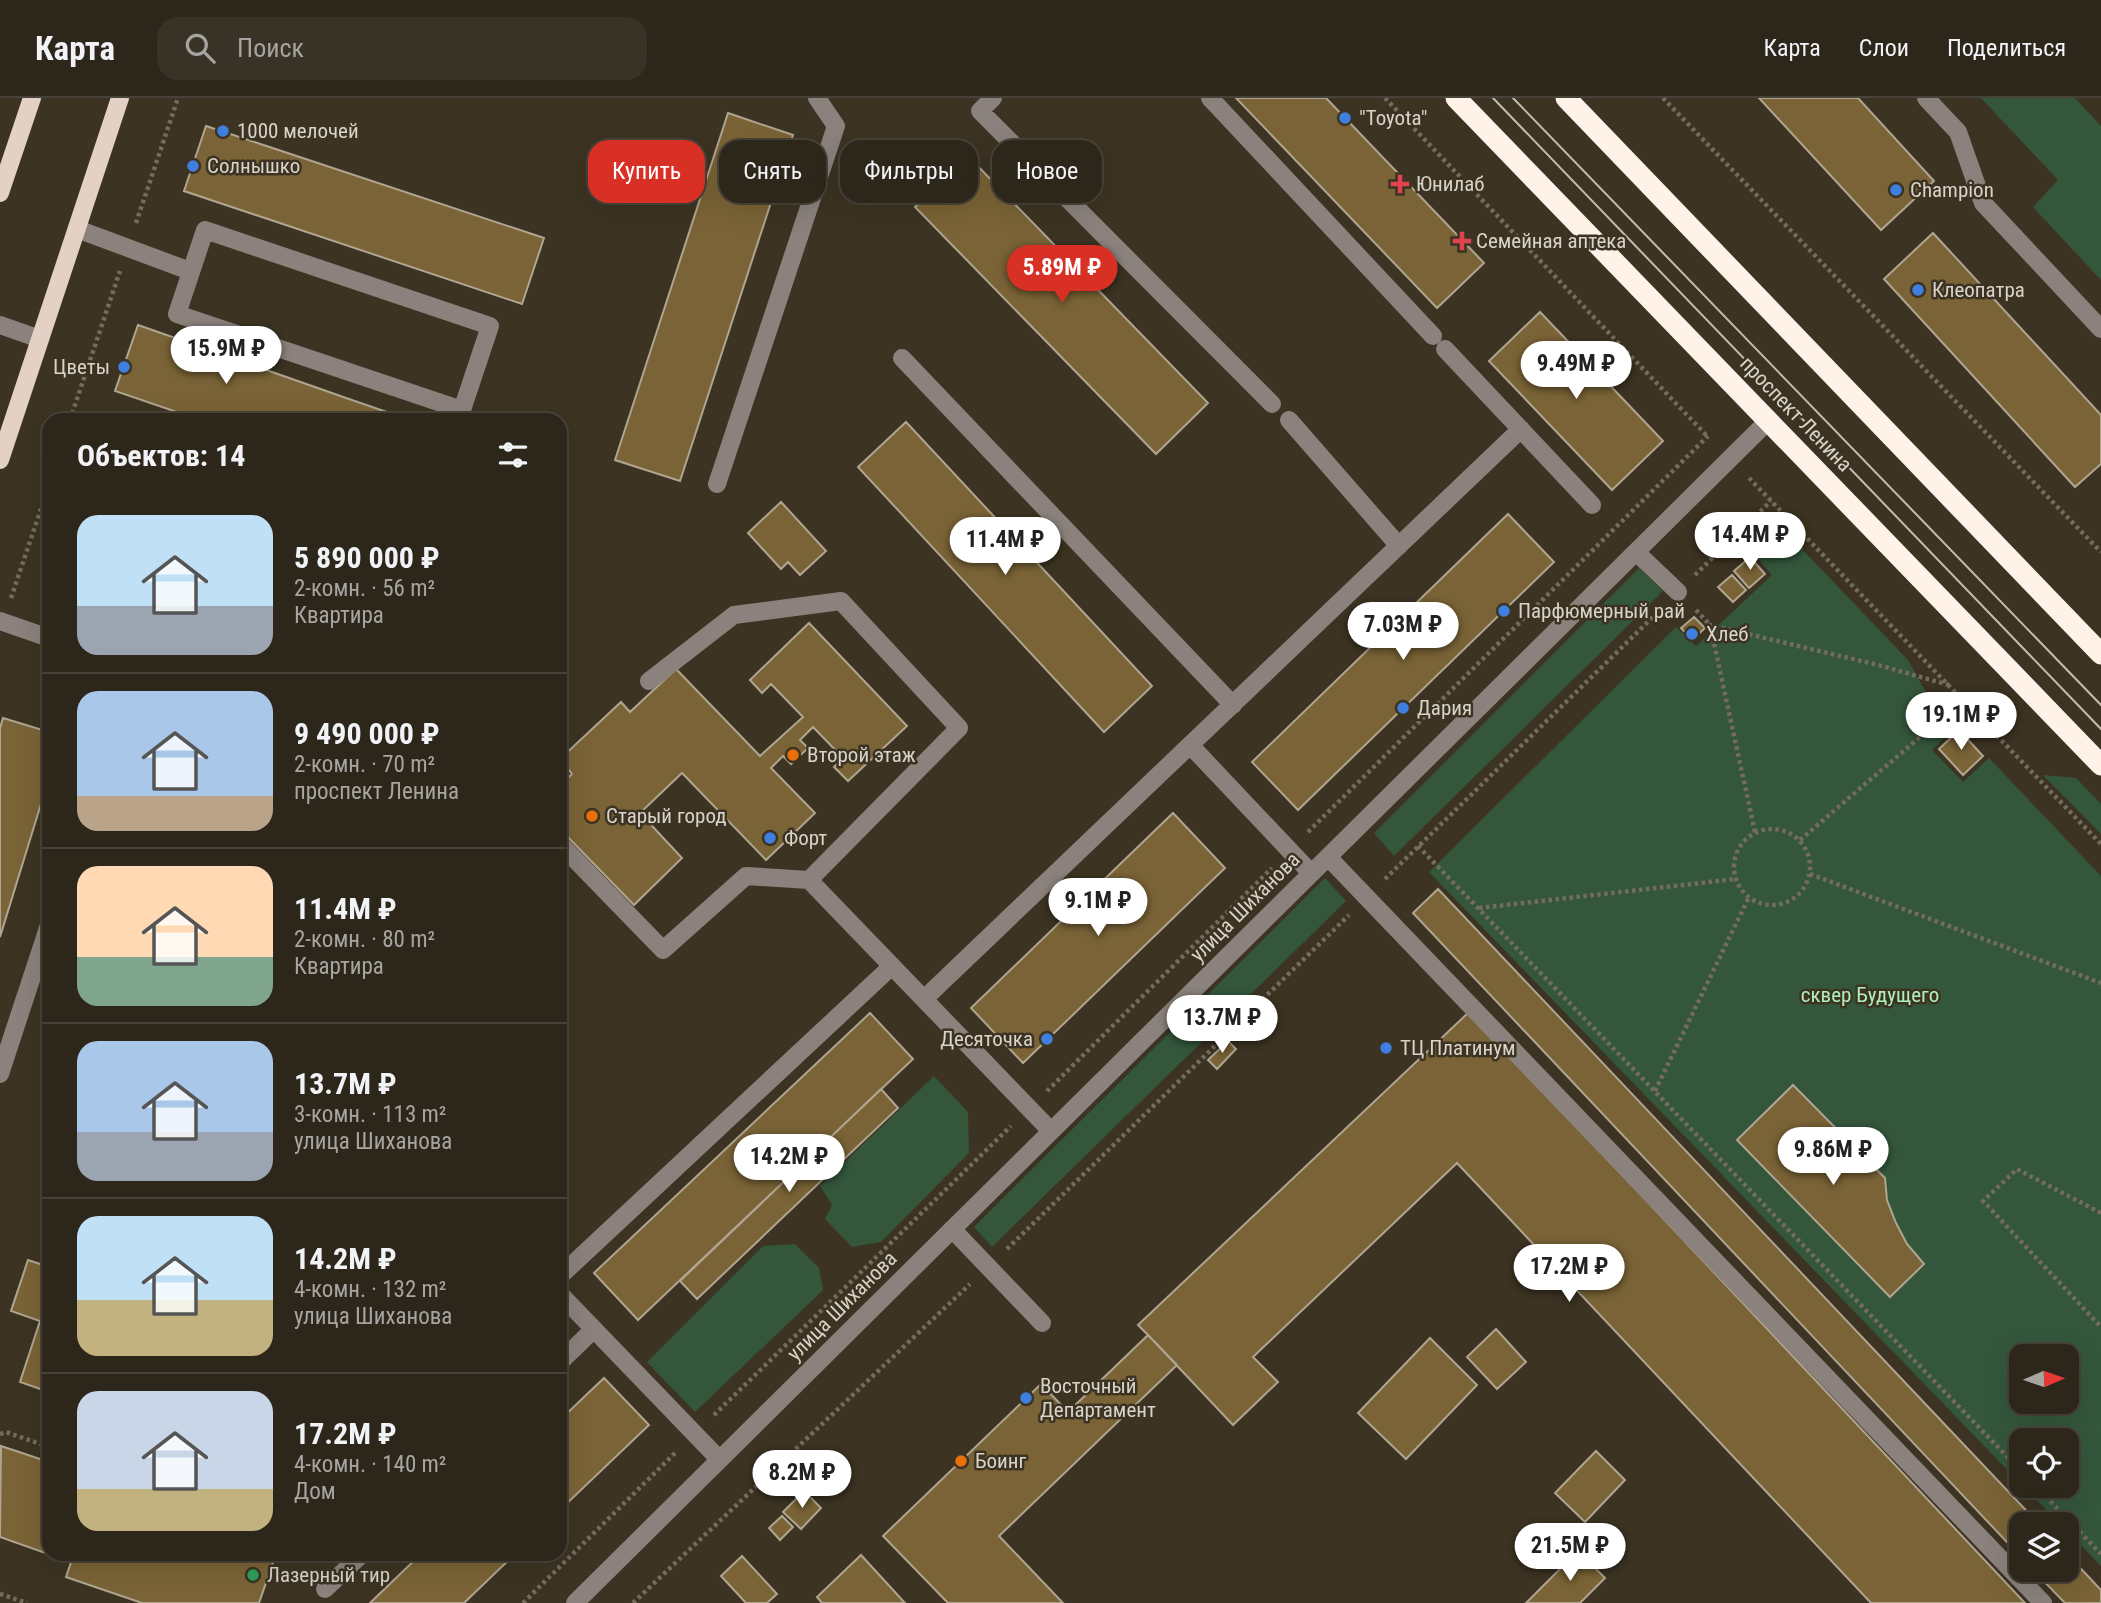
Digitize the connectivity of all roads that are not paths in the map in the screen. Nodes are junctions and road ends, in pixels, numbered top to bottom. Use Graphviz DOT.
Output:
graph roads {
  1 [pos="32,98"];
  2 [pos="120,98"];
  3 [pos="817,98"];
  4 [pos="993,98"];
  5 [pos="1210,98"];
  6 [pos="1456,98"];
  7 [pos="1566,98"];
  8 [pos="1926,98"];
  9 [pos="0,193"];
  10 [pos="77,229"];
  11 [pos="190,271"];
  12 [pos="0,325"];
  13 [pos="2101,328"];
  14 [pos="40,339"];
  15 [pos="902,358"];
  16 [pos="1272,404"];
  17 [pos="1289,420"];
  18 [pos="1769,421"];
  19 [pos="1521,429"];
  20 [pos="0,460"];
  21 [pos="717,484"];
  22 [pos="1592,505"];
  23 [pos="1399,546"];
  24 [pos="1636,552"];
  25 [pos="1678,592"];
  26 [pos="2,622"];
  27 [pos="42,636"];
  28 [pos="2101,654"];
  29 [pos="649,681"];
  30 [pos="1233,705"];
  31 [pos="1190,745"];
  32 [pos="2101,765"];
  33 [pos="567,851"];
  34 [pos="1328,858"];
  35 [pos="1311,873"];
  36 [pos="809,880"];
  37 [pos="42,946"];
  38 [pos="892,966"];
  39 [pos="924,999"];
  40 [pos="0,1074"];
  41 [pos="1051,1130"];
  42 [pos="952,1229"];
  43 [pos="567,1269"];
  44 [pos="567,1301"];
  45 [pos="1042,1323"];
  46 [pos="594,1329"];
  47 [pos="567,1355"];
  48 [pos="719,1459"];
  49 [pos="355,1561"];
  50 [pos="325,1590"];
  51 [pos="575,1603"];
  52 [pos="2043,1603"];
  1 -- 9 [label="main road"];
  2 -- 10 [label="main road"];
  3 -- 21 [label="street"];
  4 -- 16 [label="street"];
  5 -- 19 [label="street"];
  6 -- 18 [label="highway, проспект Ленина"];
  7 -- 28 [label="highway"];
  8 -- 13 [label="street"];
  10 -- 11 [label="street"];
  10 -- 14 [label="main road"];
  11 -- 11 [label="street"];
  12 -- 14 [label="street"];
  14 -- 20 [label="main road"];
  15 -- 30 [label="street"];
  17 -- 23 [label="street"];
  18 -- 24 [label="street, улица Шиханова"];
  18 -- 32 [label="highway, проспект Ленина"];
  19 -- 22 [label="street"];
  19 -- 23 [label="street"];
  23 -- 30 [label="street"];
  24 -- 25 [label="street"];
  24 -- 34 [label="street, улица Шиханова"];
  26 -- 27 [label="street"];
  29 -- 36 [label="street"];
  30 -- 31 [label="street"];
  31 -- 35 [label="street"];
  31 -- 39 [label="street"];
  33 -- 36 [label="street"];
  34 -- 35 [label="street, улица Шиханова"];
  34 -- 52 [label="street"];
  35 -- 41 [label="street, улица Шиханова"];
  36 -- 38 [label="street"];
  37 -- 40 [label="street"];
  38 -- 39 [label="street"];
  38 -- 43 [label="street"];
  39 -- 41 [label="street"];
  41 -- 42 [label="street, улица Шиханова"];
  42 -- 45 [label="street"];
  42 -- 48 [label="street, улица Шиханова"];
  44 -- 46 [label="street"];
  46 -- 47 [label="street"];
  46 -- 48 [label="street"];
  48 -- 51 [label="street, улица Шиханова"];
  49 -- 50 [label="street"];
}
